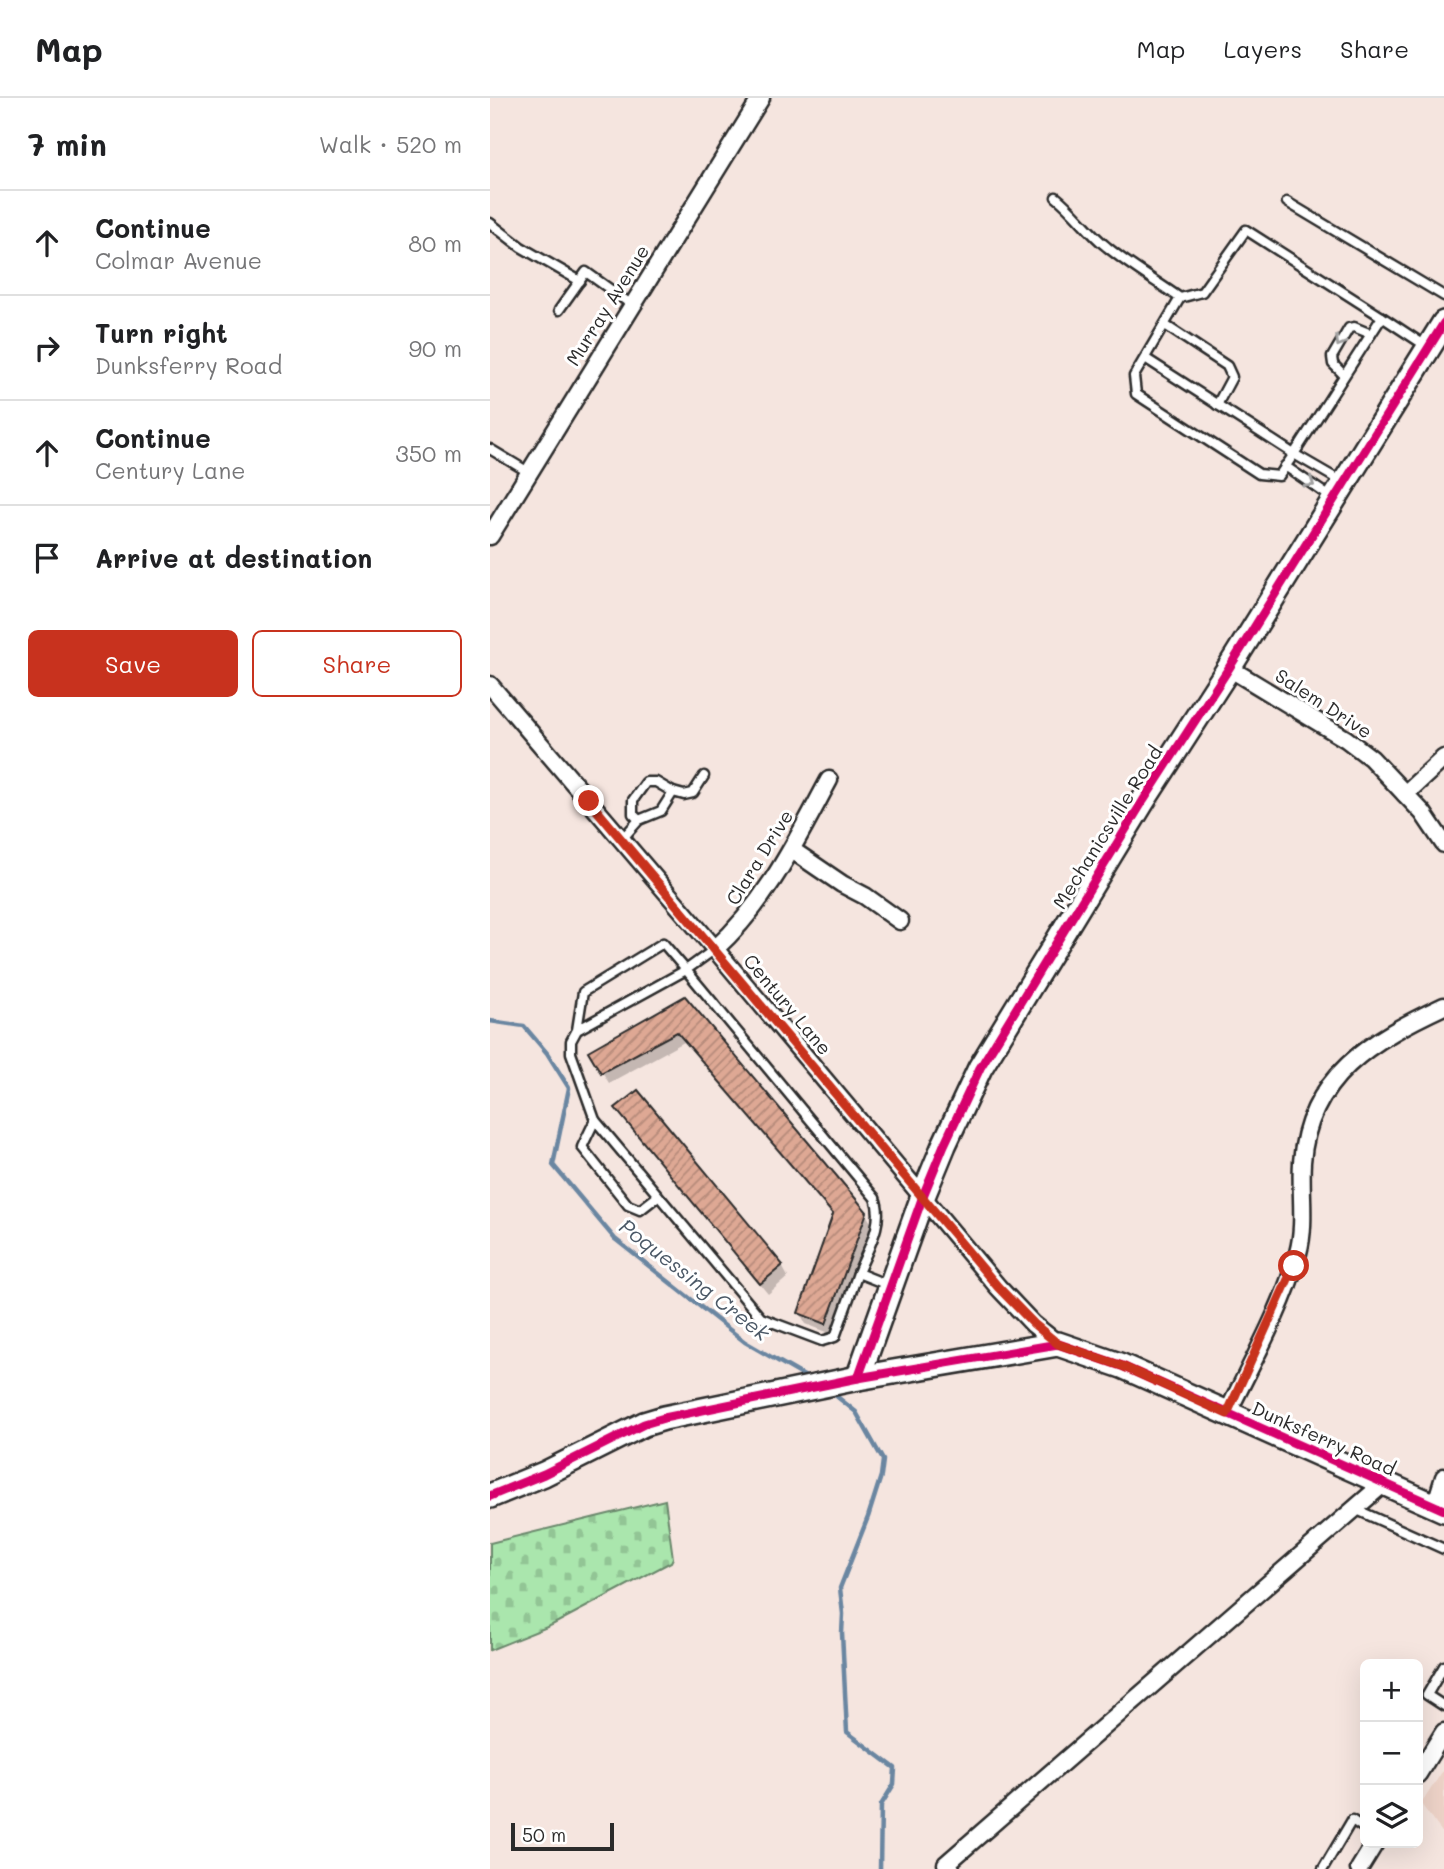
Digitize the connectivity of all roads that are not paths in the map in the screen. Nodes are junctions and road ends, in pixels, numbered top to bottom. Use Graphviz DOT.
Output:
graph roads {
  1 [pos="761,98"];
  2 [pos="1056,197"];
  3 [pos="1287,202"];
  4 [pos="490,223"];
  5 [pos="580,281"];
  6 [pos="1444,296"];
  7 [pos="1180,298"];
  8 [pos="632,305"];
  9 [pos="559,310"];
  10 [pos="1382,317"];
  11 [pos="1444,323"];
  12 [pos="1165,325"];
  13 [pos="1371,334"];
  14 [pos="1429,348"];
  15 [pos="1145,358"];
  16 [pos="1344,375"];
  17 [pos="1217,405"];
  18 [pos="490,449"];
  19 [pos="1294,454"];
  20 [pos="1285,466"];
  21 [pos="530,473"];
  22 [pos="1339,491"];
  23 [pos="490,536"];
  24 [pos="1229,668"];
  25 [pos="490,685"];
  26 [pos="1444,758"];
  27 [pos="704,776"];
  28 [pos="830,780"];
  29 [pos="673,792"];
  30 [pos="1405,794"];
  31 [pos="639,820"];
  32 [pos="622,839"];
  33 [pos="1444,844"];
  34 [pos="792,850"];
  35 [pos="900,921"];
  36 [pos="715,949"];
  37 [pos="685,970"];
  38 [pos="1444,1006"];
  39 [pos="578,1030"];
  40 [pos="595,1120"];
  41 [pos="658,1196"];
  42 [pos="923,1196"];
  43 [pos="858,1273"];
  44 [pos="891,1286"];
  45 [pos="1058,1344"];
  46 [pos="849,1380"];
  47 [pos="1227,1414"];
  48 [pos="1444,1477"];
  49 [pos="1383,1484"];
  50 [pos="490,1496"];
  51 [pos="1439,1508"];
  52 [pos="1355,1509"];
  53 [pos="1444,1549"];
  54 [pos="1444,1666"];
  55 [pos="1444,1706"];
  56 [pos="1444,1732"];
  57 [pos="1423,1766"];
  58 [pos="1360,1826"];
  59 [pos="1372,1848"];
  60 [pos="945,1867"];
  61 [pos="1322,1869"];
  62 [pos="1359,1869"];
  1 -- 8 [label="street, Murray Avenue"];
  2 -- 7 [label="lane"];
  3 -- 6 [label="lane"];
  4 -- 5 [label="lane"];
  5 -- 8 [label="lane"];
  5 -- 9 [label="lane"];
  7 -- 10 [label="lane"];
  7 -- 12 [label="lane"];
  8 -- 21 [label="street, Murray Avenue"];
  10 -- 13 [label="lane"];
  10 -- 14 [label="lane"];
  11 -- 14 [label="street, Mechanicsville Road"];
  12 -- 15 [label="lane"];
  12 -- 17 [label="lane"];
  13 -- 16 [label="lane"];
  13 -- 16 [label="lane, one-way"];
  14 -- 22 [label="street, Mechanicsville Road"];
  15 -- 17 [label="lane"];
  15 -- 20 [label="lane"];
  16 -- 19 [label="lane"];
  17 -- 19 [label="lane"];
  18 -- 21 [label="lane"];
  19 -- 20 [label="lane"];
  19 -- 22 [label="lane"];
  20 -- 22 [label="lane, one-way"];
  21 -- 23 [label="street, Murray Avenue"];
  22 -- 24 [label="street, Mechanicsville Road"];
  24 -- 30 [label="street, Salem Drive"];
  24 -- 42 [label="street, Mechanicsville Road"];
  25 -- 32 [label="street, Century Lane"];
  26 -- 30 [label="street"];
  27 -- 29 [label="lane"];
  28 -- 34 [label="street, Clara Drive"];
  29 -- 31 [label="lane"];
  29 -- 31 [label="lane"];
  30 -- 33 [label="street, Salem Drive"];
  31 -- 32 [label="lane"];
  32 -- 36 [label="street, Century Lane"];
  34 -- 35 [label="street"];
  34 -- 36 [label="street, Clara Drive"];
  36 -- 37 [label="lane"];
  36 -- 42 [label="street, Century Lane"];
  37 -- 39 [label="lane"];
  37 -- 39 [label="lane"];
  37 -- 43 [label="lane"];
  38 -- 47 [label="street"];
  39 -- 40 [label="lane"];
  40 -- 41 [label="lane"];
  40 -- 41 [label="lane"];
  41 -- 43 [label="lane"];
  42 -- 44 [label="street, Mechanicsville Road"];
  42 -- 45 [label="street, Century Lane"];
  43 -- 44 [label="lane"];
  44 -- 46 [label="street, Mechanicsville Road"];
  45 -- 46 [label="street, Dunksferry Road"];
  45 -- 47 [label="street, Dunksferry Road"];
  46 -- 50 [label="street, Dunksferry Road"];
  47 -- 49 [label="street, Dunksferry Road"];
  48 -- 51 [label="street"];
  49 -- 51 [label="street, Dunksferry Road"];
  49 -- 52 [label="street"];
  52 -- 53 [label="lane"];
  52 -- 60 [label="street"];
  54 -- 55 [label="lane"];
  56 -- 57 [label="street"];
  58 -- 61 [label="lane"];
  59 -- 62 [label="street"];
}
